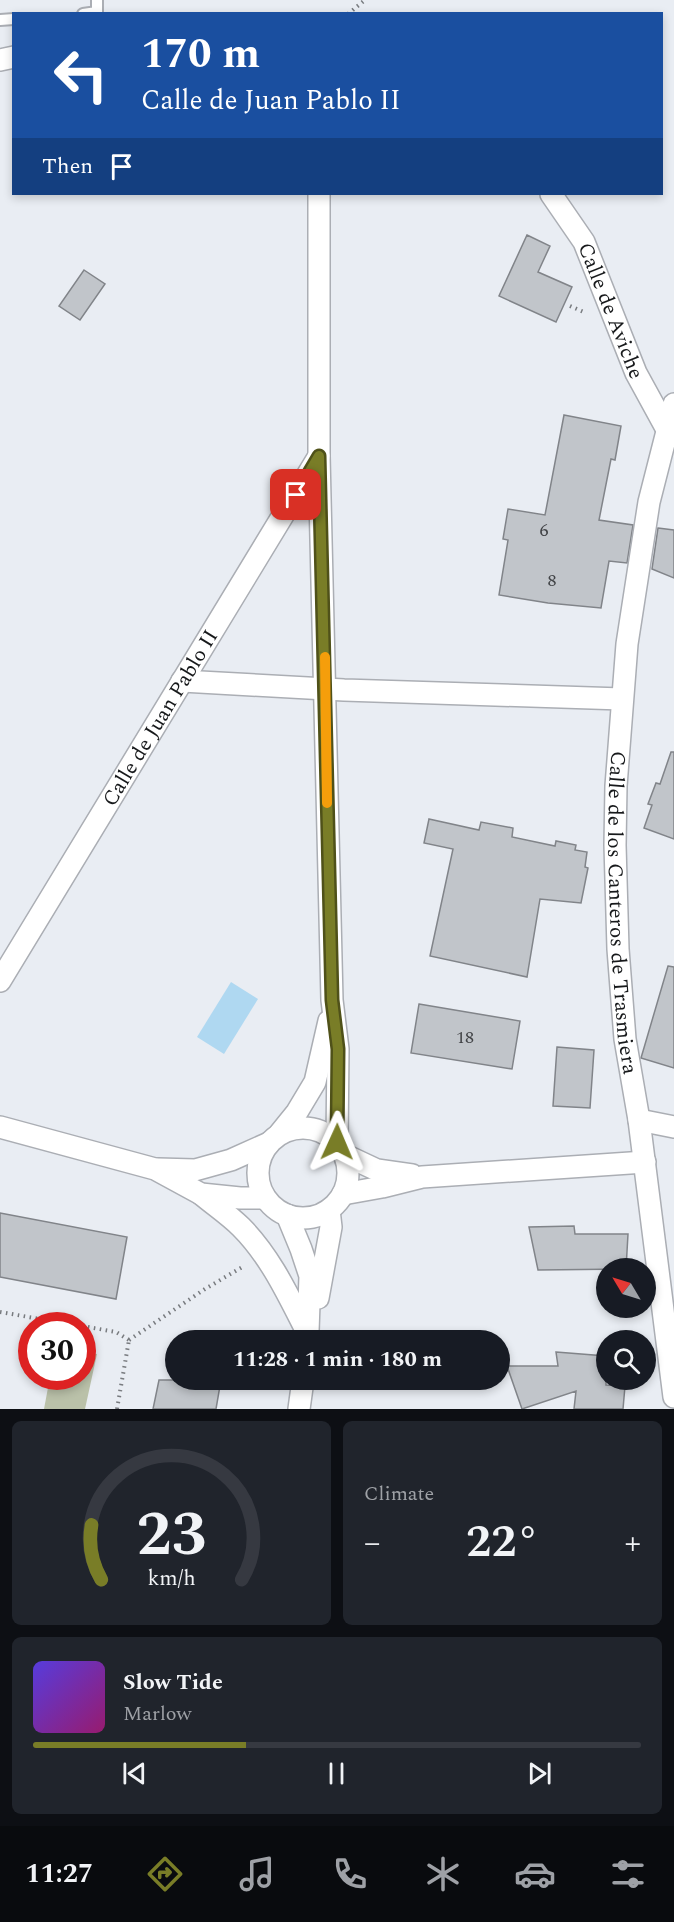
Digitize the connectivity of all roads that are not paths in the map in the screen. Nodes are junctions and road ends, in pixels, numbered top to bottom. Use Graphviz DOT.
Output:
graph roads {
  1 [pos="319,195"];
  2 [pos="552,195"];
  3 [pos="674,404"];
  4 [pos="671,436"];
  5 [pos="319,456"];
  6 [pos="182,681"];
  7 [pos="325,689"];
  8 [pos="622,699"];
  9 [pos="0,981"];
  10 [pos="332,1000"];
  11 [pos="639,1120"];
  12 [pos="0,1127"];
  13 [pos="674,1127"];
  14 [pos="274,1138"];
  15 [pos="341,1148"];
  16 [pos="645,1162"];
  17 [pos="155,1169"];
  18 [pos="422,1176"];
  19 [pos="201,1194"];
  20 [pos="265,1198"];
  21 [pos="336,1202"];
  22 [pos="287,1215"];
  23 [pos="305,1330"];
  24 [pos="308,1330"];
  25 [pos="310,1330"];
  26 [pos="302,1390"];
  27 [pos="674,1397"];
  28 [pos="299,1409"];
  1 -- 5 [label="street"];
  2 -- 4 [label="street, Calle de Aviche"];
  3 -- 4 [label="street"];
  4 -- 8 [label="street, Calle de los Canteros de Trasmiera"];
  5 -- 6 [label="street, Calle de Juan Pablo II"];
  5 -- 7 [label="street"];
  6 -- 7 [label="street"];
  6 -- 9 [label="street, Calle de Juan Pablo II"];
  7 -- 8 [label="street"];
  7 -- 10 [label="street"];
  8 -- 11 [label="street, Calle de los Canteros de Trasmiera"];
  10 -- 14 [label="street"];
  10 -- 15 [label="street"];
  11 -- 13 [label="street"];
  11 -- 16 [label="street, Calle de los Canteros de Trasmiera"];
  12 -- 17 [label="street"];
  14 -- 15 [label="street"];
  14 -- 17 [label="street"];
  14 -- 20 [label="street"];
  15 -- 18 [label="street"];
  15 -- 21 [label="street"];
  16 -- 18 [label="street"];
  16 -- 27 [label="street, Calle de los Canteros de Trasmiera"];
  17 -- 19 [label="street"];
  18 -- 21 [label="street"];
  19 -- 20 [label="street"];
  19 -- 23 [label="street"];
  20 -- 22 [label="street"];
  21 -- 22 [label="street"];
  21 -- 25 [label="street"];
  22 -- 24 [label="street"];
  26 -- 28 [label="street"];
}
